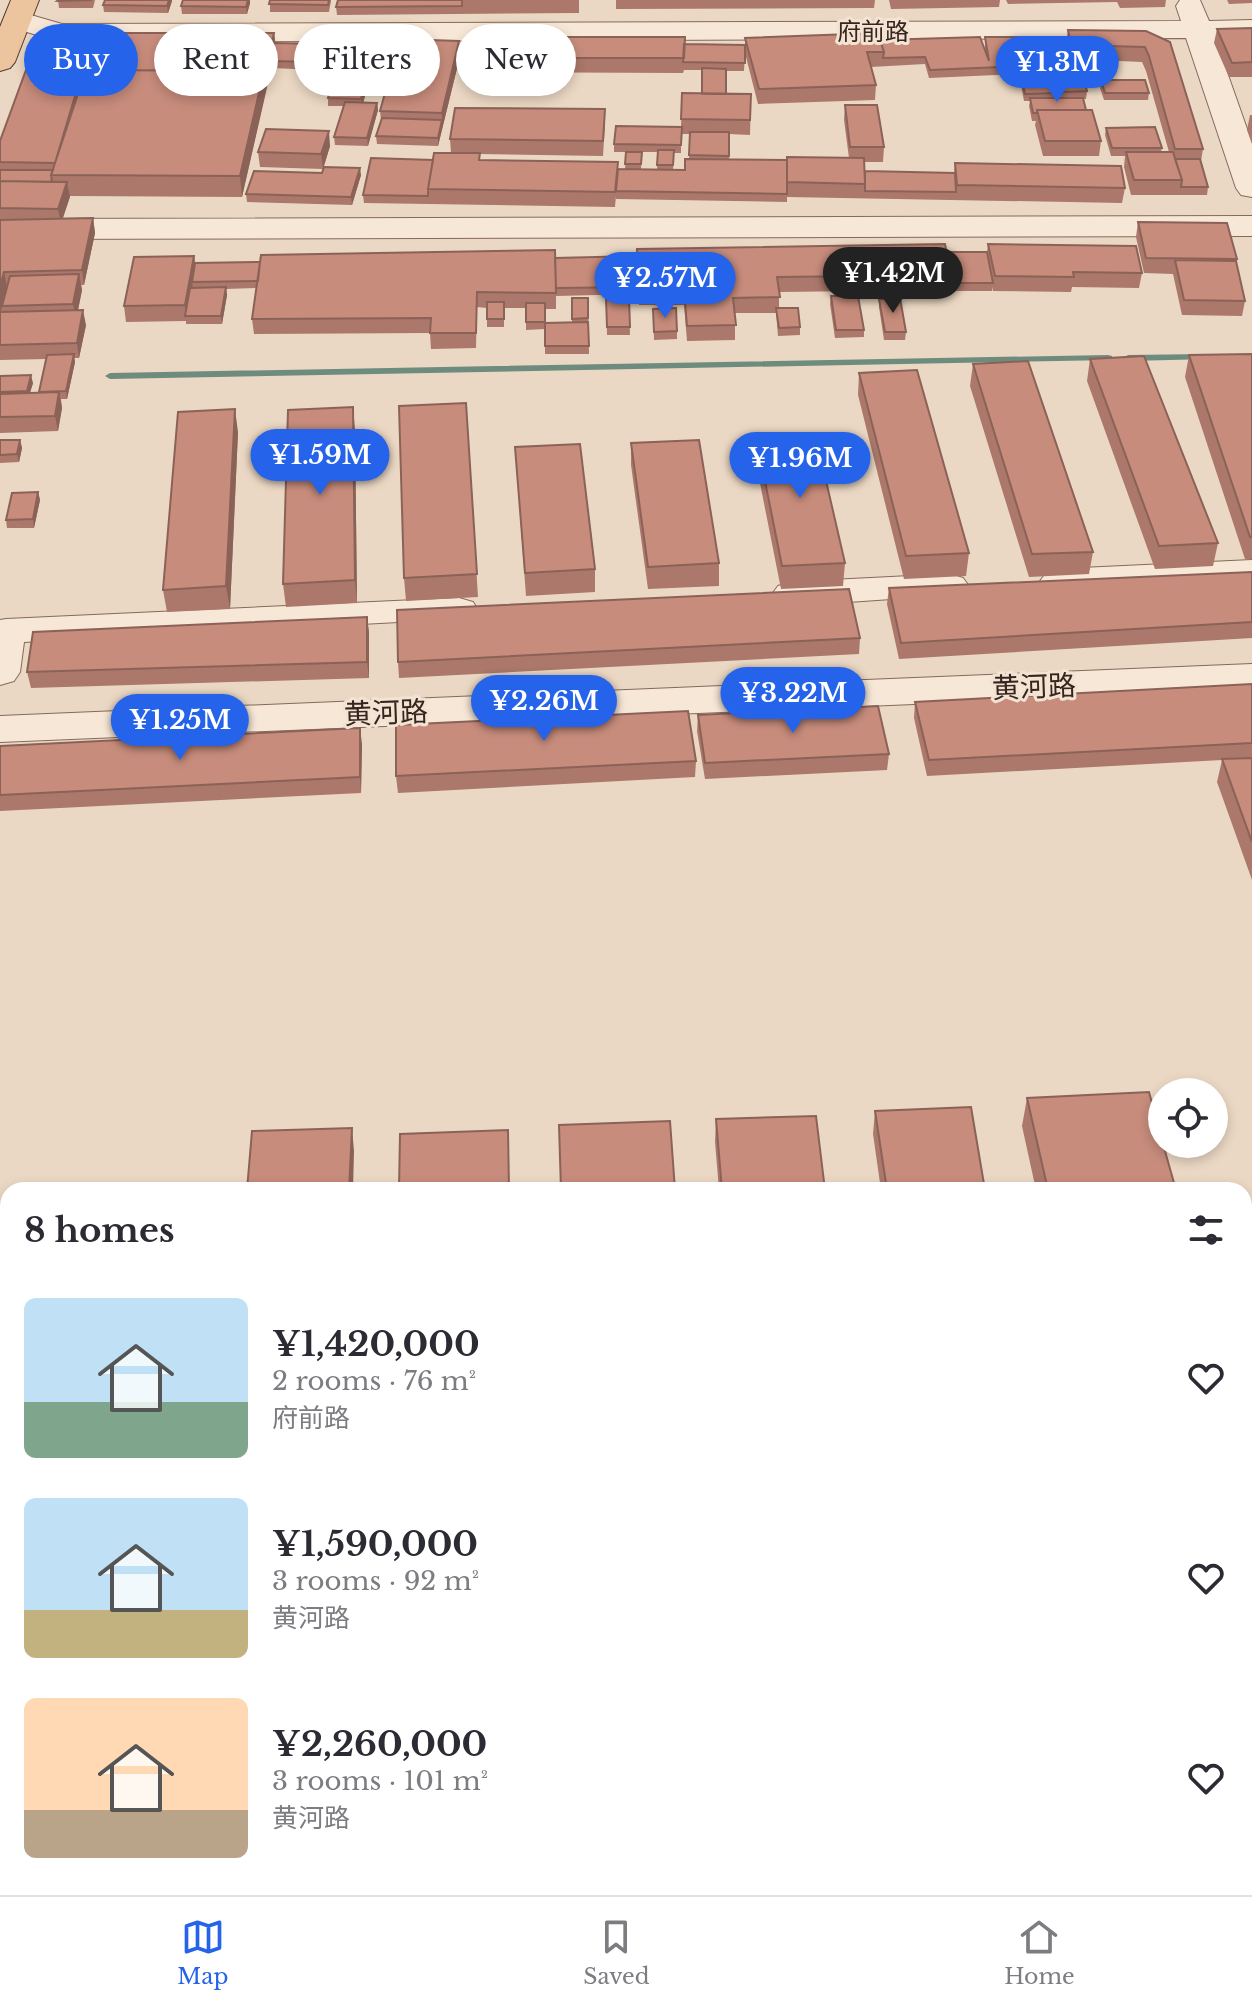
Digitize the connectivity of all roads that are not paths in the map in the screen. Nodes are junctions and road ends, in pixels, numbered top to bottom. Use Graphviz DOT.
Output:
graph roads {
  1 [pos="593,0"];
  2 [pos="1187,0"];
  3 [pos="14,12"];
  4 [pos="1252,29"];
  5 [pos="1199,30"];
  6 [pos="593,32"];
  7 [pos="0,62"];
  8 [pos="1252,188"];
  9 [pos="1252,226"];
  10 [pos="0,229"];
  11 [pos="1252,572"];
  12 [pos="1028,582"];
  13 [pos="980,585"];
  14 [pos="757,595"];
  15 [pos="501,608"];
  16 [pos="0,672"];
  17 [pos="1252,677"];
  18 [pos="0,729"];
  1 -- 6 [label="street"];
  2 -- 5 [label="street"];
  3 -- 6 [label="street, 府前路"];
  3 -- 7 [label="main road"];
  4 -- 5 [label="street, 府前路"];
  5 -- 6 [label="street, 府前路"];
  5 -- 8 [label="street"];
  9 -- 10 [label="street"];
  11 -- 12 [label="street"];
  13 -- 14 [label="street"];
  15 -- 16 [label="street"];
  17 -- 18 [label="street, 黄河路"];
}
